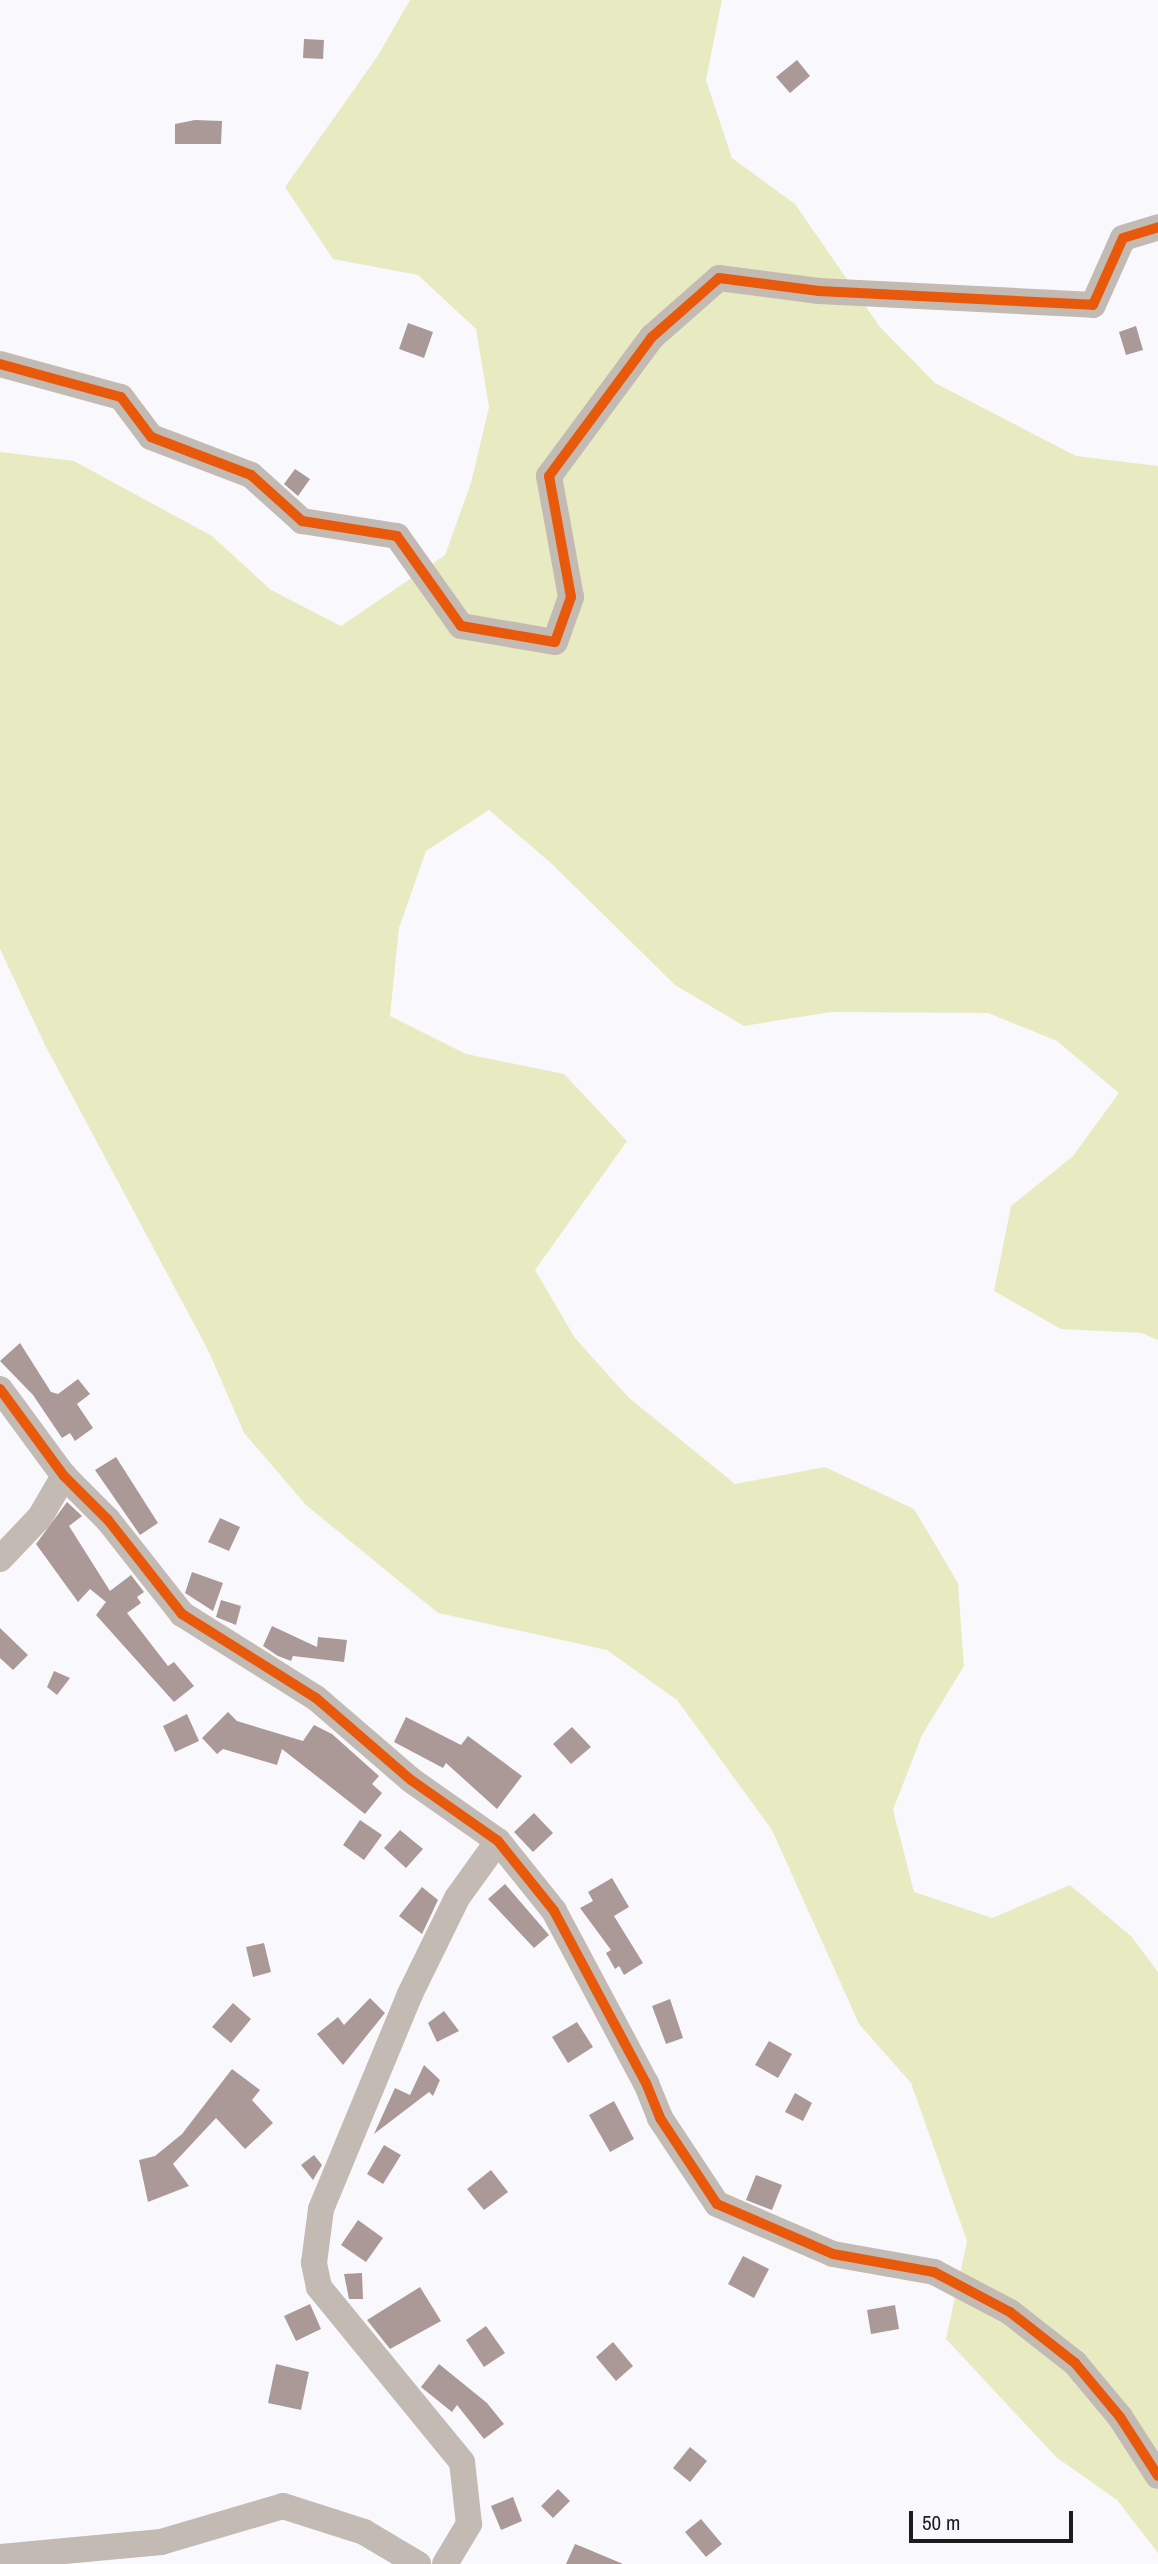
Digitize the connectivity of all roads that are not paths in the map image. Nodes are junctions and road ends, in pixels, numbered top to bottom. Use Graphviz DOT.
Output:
graph roads {
  1 [pos="1158,227"];
  2 [pos="0,363"];
  3 [pos="0,1389"];
  4 [pos="64,1476"];
  5 [pos="0,1559"];
  6 [pos="498,1841"];
  7 [pos="1158,2476"];
  8 [pos="165,2553"];
  9 [pos="0,2557"];
  10 [pos="418,2564"];
  11 [pos="445,2564"];
  1 -- 2 [label="street"];
  3 -- 4 [label="street"];
  4 -- 5 [label="street"];
  4 -- 6 [label="street"];
  6 -- 7 [label="street"];
  6 -- 11 [label="street"];
  8 -- 9 [label="street"];
  8 -- 10 [label="street"];
}
